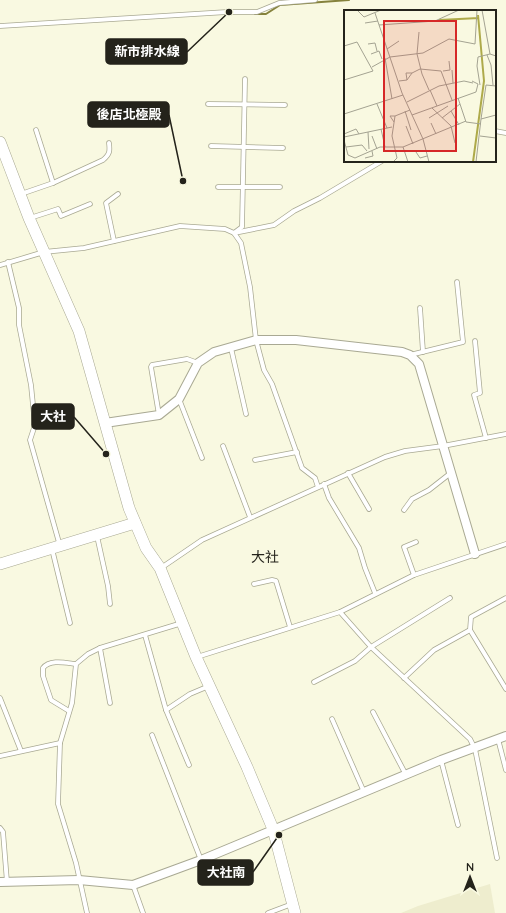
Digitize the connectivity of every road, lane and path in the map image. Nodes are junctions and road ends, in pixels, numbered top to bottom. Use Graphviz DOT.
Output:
graph roads {
  1 [pos="314,0"];
  2 [pos="0,26"];
  3 [pos="245,79"];
  4 [pos="208,104"];
  5 [pos="245,105"];
  6 [pos="285,105"];
  7 [pos="36,130"];
  8 [pos="496,131"];
  9 [pos="506,133"];
  10 [pos="0,142"];
  11 [pos="109,143"];
  12 [pos="210,146"];
  13 [pos="243,146"];
  14 [pos="283,148"];
  15 [pos="380,162"];
  16 [pos="52,183"];
  17 [pos="242,186"];
  18 [pos="218,187"];
  19 [pos="280,187"];
  20 [pos="21,194"];
  21 [pos="118,194"];
  22 [pos="90,204"];
  23 [pos="29,218"];
  24 [pos="234,233"];
  25 [pos="114,241"];
  26 [pos="44,252"];
  27 [pos="8,262"];
  28 [pos="0,265"];
  29 [pos="457,282"];
  30 [pos="420,308"];
  31 [pos="256,340"];
  32 [pos="475,341"];
  33 [pos="232,348"];
  34 [pos="423,352"];
  35 [pos="410,355"];
  36 [pos="198,363"];
  37 [pos="179,399"];
  38 [pos="246,414"];
  39 [pos="159,415"];
  40 [pos="105,423"];
  41 [pos="506,434"];
  42 [pos="486,438"];
  43 [pos="223,446"];
  44 [pos="443,446"];
  45 [pos="297,452"];
  46 [pos="202,458"];
  47 [pos="255,460"];
  48 [pos="452,472"];
  49 [pos="348,474"];
  50 [pos="324,484"];
  51 [pos="318,487"];
  52 [pos="369,509"];
  53 [pos="404,510"];
  54 [pos="250,518"];
  55 [pos="135,522"];
  56 [pos="97,535"];
  57 [pos="416,542"];
  58 [pos="506,544"];
  59 [pos="56,547"];
  60 [pos="475,554"];
  61 [pos="0,564"];
  62 [pos="160,568"];
  63 [pos="414,575"];
  64 [pos="254,584"];
  65 [pos="375,593"];
  66 [pos="450,598"];
  67 [pos="506,598"];
  68 [pos="110,604"];
  69 [pos="340,612"];
  70 [pos="70,623"];
  71 [pos="182,623"];
  72 [pos="290,627"];
  73 [pos="470,630"];
  74 [pos="145,635"];
  75 [pos="371,647"];
  76 [pos="100,648"];
  77 [pos="196,657"];
  78 [pos="76,664"];
  79 [pos="404,678"];
  80 [pos="314,682"];
  81 [pos="209,686"];
  82 [pos="506,689"];
  83 [pos="0,698"];
  84 [pos="110,703"];
  85 [pos="166,710"];
  86 [pos="69,711"];
  87 [pos="373,712"];
  88 [pos="332,719"];
  89 [pos="152,735"];
  90 [pos="506,736"];
  91 [pos="498,739"];
  92 [pos="60,743"];
  93 [pos="475,749"];
  94 [pos="21,750"];
  95 [pos="0,756"];
  96 [pos="441,760"];
  97 [pos="189,765"];
  98 [pos="506,770"];
  99 [pos="406,775"];
  100 [pos="365,792"];
  101 [pos="458,825"];
  102 [pos="0,828"];
  103 [pos="273,829"];
  104 [pos="497,858"];
  105 [pos="201,860"];
  106 [pos="79,880"];
  107 [pos="3,882"];
  108 [pos="133,885"];
  109 [pos="293,908"];
  110 [pos="87,913"];
  111 [pos="143,913"];
  112 [pos="268,913"];
  1 -- 2 [label="lane"];
  3 -- 5 [label="lane"];
  4 -- 5 [label="lane"];
  5 -- 6 [label="lane"];
  5 -- 13 [label="lane"];
  7 -- 16 [label="lane"];
  8 -- 9 [label="lane"];
  10 -- 20 [label="street"];
  11 -- 16 [label="lane"];
  12 -- 13 [label="lane"];
  13 -- 14 [label="lane"];
  13 -- 17 [label="lane"];
  15 -- 24 [label="lane"];
  16 -- 20 [label="lane"];
  17 -- 18 [label="lane"];
  17 -- 19 [label="lane"];
  17 -- 24 [label="lane"];
  20 -- 23 [label="street"];
  21 -- 25 [label="lane"];
  22 -- 23 [label="lane"];
  23 -- 26 [label="street"];
  24 -- 25 [label="lane"];
  24 -- 31 [label="lane"];
  25 -- 26 [label="lane"];
  26 -- 27 [label="lane"];
  26 -- 40 [label="street"];
  27 -- 28 [label="lane"];
  27 -- 59 [label="lane"];
  29 -- 34 [label="lane"];
  30 -- 34 [label="lane"];
  31 -- 33 [label="street"];
  31 -- 35 [label="street"];
  31 -- 45 [label="lane"];
  32 -- 42 [label="lane"];
  33 -- 36 [label="street"];
  33 -- 38 [label="lane"];
  34 -- 35 [label="lane"];
  35 -- 44 [label="street"];
  36 -- 37 [label="street"];
  36 -- 39 [label="lane"];
  37 -- 39 [label="street"];
  37 -- 46 [label="lane"];
  39 -- 40 [label="street"];
  40 -- 55 [label="street"];
  41 -- 42 [label="lane"];
  42 -- 44 [label="lane"];
  43 -- 54 [label="lane"];
  44 -- 48 [label="street"];
  44 -- 49 [label="lane"];
  45 -- 47 [label="lane"];
  45 -- 51 [label="lane"];
  48 -- 53 [label="lane"];
  48 -- 60 [label="street"];
  49 -- 50 [label="lane"];
  49 -- 52 [label="lane"];
  50 -- 51 [label="lane"];
  50 -- 65 [label="lane"];
  51 -- 54 [label="lane"];
  54 -- 62 [label="lane"];
  55 -- 56 [label="street"];
  55 -- 62 [label="street"];
  56 -- 59 [label="street"];
  56 -- 68 [label="lane"];
  57 -- 63 [label="lane"];
  58 -- 60 [label="lane"];
  59 -- 61 [label="street"];
  59 -- 70 [label="lane"];
  60 -- 63 [label="lane"];
  62 -- 71 [label="street"];
  63 -- 65 [label="lane"];
  64 -- 72 [label="lane"];
  65 -- 69 [label="lane"];
  66 -- 75 [label="lane"];
  67 -- 73 [label="lane"];
  69 -- 72 [label="lane"];
  69 -- 75 [label="lane"];
  71 -- 74 [label="lane"];
  71 -- 77 [label="street"];
  72 -- 77 [label="lane"];
  73 -- 79 [label="lane"];
  73 -- 82 [label="lane"];
  74 -- 76 [label="lane"];
  74 -- 85 [label="lane"];
  75 -- 79 [label="lane"];
  75 -- 80 [label="lane"];
  76 -- 78 [label="lane"];
  76 -- 84 [label="lane"];
  77 -- 81 [label="street"];
  78 -- 86 [label="lane"];
  78 -- 86 [label="lane"];
  79 -- 93 [label="lane"];
  81 -- 85 [label="lane"];
  81 -- 103 [label="street"];
  83 -- 94 [label="lane"];
  85 -- 97 [label="lane"];
  86 -- 92 [label="lane"];
  87 -- 99 [label="lane"];
  88 -- 100 [label="lane"];
  89 -- 105 [label="lane"];
  90 -- 91 [label="street"];
  91 -- 93 [label="street"];
  91 -- 98 [label="lane"];
  92 -- 94 [label="lane"];
  92 -- 106 [label="lane"];
  93 -- 96 [label="street"];
  93 -- 104 [label="lane"];
  94 -- 95 [label="lane"];
  96 -- 99 [label="street"];
  96 -- 101 [label="lane"];
  99 -- 100 [label="street"];
  100 -- 103 [label="street"];
  102 -- 107 [label="lane"];
  103 -- 105 [label="street"];
  103 -- 109 [label="street"];
  105 -- 108 [label="street"];
  106 -- 107 [label="street"];
  106 -- 108 [label="street"];
  106 -- 110 [label="lane"];
  108 -- 111 [label="lane"];
  109 -- 112 [label="lane"];
}
